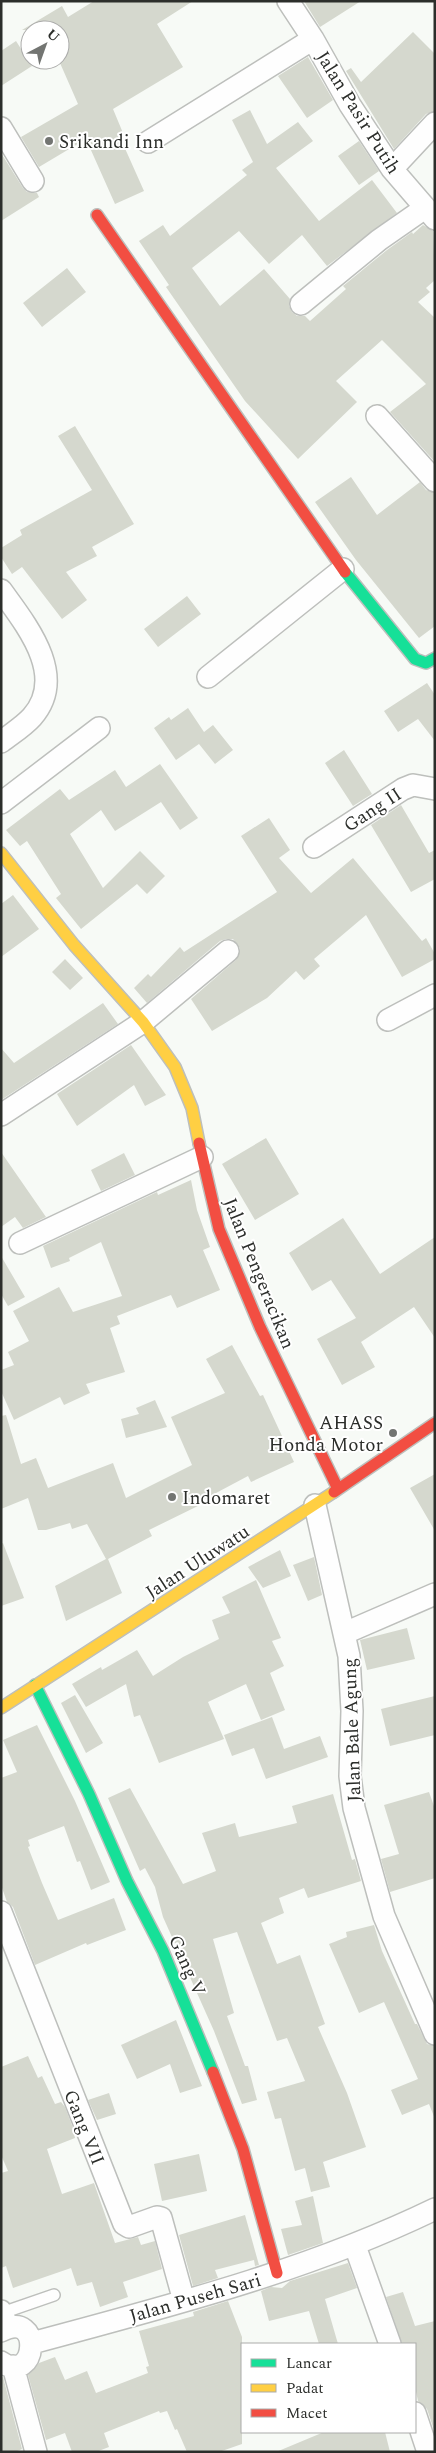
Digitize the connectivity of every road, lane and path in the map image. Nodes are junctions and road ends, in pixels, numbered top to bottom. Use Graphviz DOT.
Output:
graph roads {
  1 [pos="288,1"];
  2 [pos="313,39"];
  3 [pos="435,123"];
  4 [pos="1,128"];
  5 [pos="148,142"];
  6 [pos="392,169"];
  7 [pos="34,181"];
  8 [pos="430,213"];
  9 [pos="97,214"];
  10 [pos="301,304"];
  11 [pos="377,416"];
  12 [pos="435,481"];
  13 [pos="343,569"];
  14 [pos="1,590"];
  15 [pos="435,658"];
  16 [pos="208,677"];
  17 [pos="99,728"];
  18 [pos="1,742"];
  19 [pos="435,789"];
  20 [pos="1,803"];
  21 [pos="314,847"];
  22 [pos="1,853"];
  23 [pos="228,951"];
  24 [pos="435,995"];
  25 [pos="388,1020"];
  26 [pos="143,1022"];
  27 [pos="1,1115"];
  28 [pos="202,1157"];
  29 [pos="20,1243"];
  30 [pos="435,1422"];
  31 [pos="338,1489"];
  32 [pos="314,1505"];
  33 [pos="435,1594"];
  34 [pos="345,1633"];
  35 [pos="35,1685"];
  36 [pos="1,1708"];
  37 [pos="1,1912"];
  38 [pos="435,2034"];
  39 [pos="435,2209"];
  40 [pos="355,2246"];
  41 [pos="276,2273"];
  42 [pos="54,2295"];
  43 [pos="184,2301"];
  44 [pos="3,2321"];
  45 [pos="390,2343"];
  46 [pos="32,2344"];
  47 [pos="7,2364"];
  48 [pos="416,2417"];
  49 [pos="36,2452"];
  50 [pos="428,2452"];
  1 -- 2 [label="street, Jalan Pasir Putih"];
  2 -- 5 [label="street"];
  2 -- 6 [label="street, Jalan Pasir Putih"];
  3 -- 6 [label="street"];
  4 -- 7 [label="street"];
  6 -- 8 [label="street, Jalan Pasir Putih"];
  8 -- 10 [label="street"];
  9 -- 13 [label="street"];
  11 -- 12 [label="street"];
  13 -- 15 [label="street"];
  13 -- 16 [label="street"];
  14 -- 18 [label="street"];
  17 -- 20 [label="street"];
  19 -- 21 [label="street, Gang II"];
  22 -- 26 [label="street, Jalan Pengeracikan"];
  23 -- 26 [label="street"];
  24 -- 25 [label="street"];
  26 -- 27 [label="street"];
  26 -- 28 [label="street, Jalan Pengeracikan"];
  28 -- 29 [label="street"];
  28 -- 31 [label="street, Jalan Pengeracikan"];
  30 -- 31 [label="street, Jalan Uluwatu"];
  31 -- 32 [label="street, Jalan Uluwatu"];
  32 -- 34 [label="street, Jalan Bale Agung"];
  32 -- 35 [label="street, Jalan Uluwatu"];
  33 -- 34 [label="street"];
  34 -- 38 [label="street, Jalan Bale Agung"];
  35 -- 36 [label="street, Jalan Uluwatu"];
  35 -- 41 [label="street, Gang V"];
  37 -- 43 [label="street, Gang VII"];
  39 -- 40 [label="street, Jalan Puseh Sari"];
  40 -- 41 [label="street, Jalan Puseh Sari"];
  40 -- 45 [label="street"];
  41 -- 43 [label="street, Jalan Puseh Sari"];
  42 -- 44 [label="lane"];
  43 -- 46 [label="street, Jalan Puseh Sari"];
  44 -- 46 [label="street"];
  46 -- 47 [label="street"];
  47 -- 49 [label="street"];
  48 -- 50 [label="street"];
}
